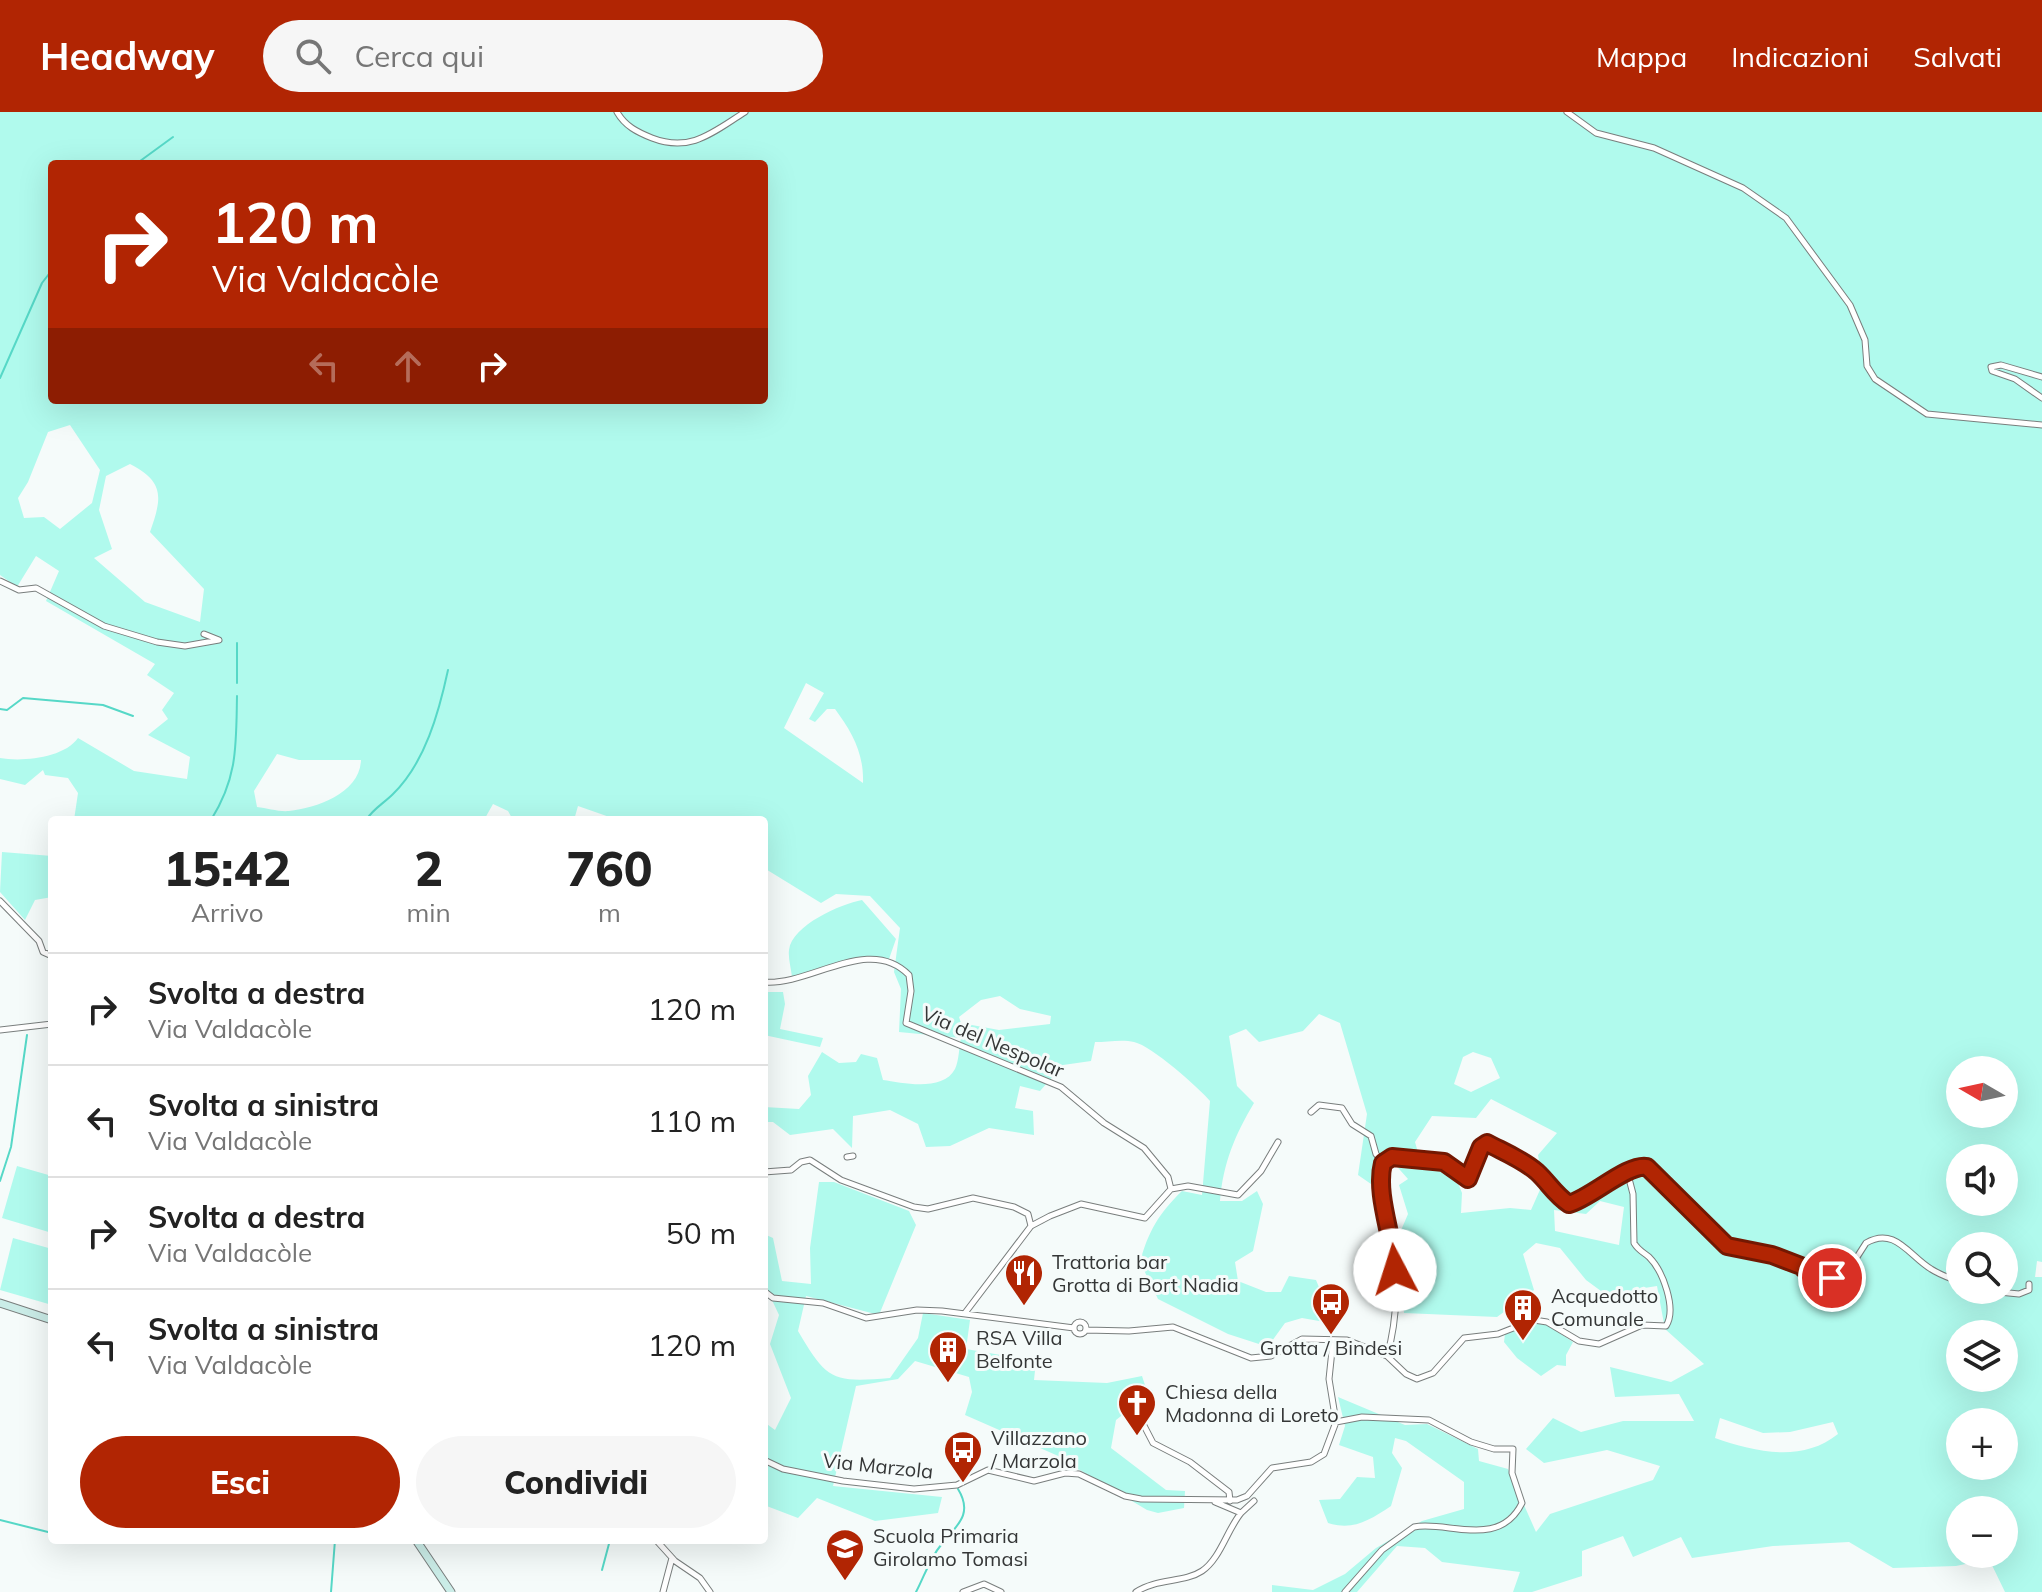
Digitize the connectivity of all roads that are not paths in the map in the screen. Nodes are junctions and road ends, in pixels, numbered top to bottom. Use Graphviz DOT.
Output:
graph roads {
  1 [pos="617,112"];
  2 [pos="745,112"];
  3 [pos="1567,112"];
  4 [pos="2042,377"];
  5 [pos="2042,398"];
  6 [pos="2042,425"];
  7 [pos="0,581"];
  8 [pos="204,634"];
  9 [pos="0,901"];
  10 [pos="48,954"];
  11 [pos="768,982"];
  12 [pos="48,1024"];
  13 [pos="0,1030"];
  14 [pos="1311,1112"];
  15 [pos="1278,1142"];
  16 [pos="1383,1163"];
  17 [pos="1627,1171"];
  18 [pos="768,1172"];
  19 [pos="1171,1189"];
  20 [pos="1031,1226"];
  21 [pos="1946,1276"];
  22 [pos="2029,1284"];
  23 [pos="2018,1293"];
  24 [pos="768,1294"];
  25 [pos="0,1303"];
  26 [pos="965,1313"];
  27 [pos="48,1319"];
  28 [pos="1334,1340"];
  29 [pos="1341,1352"];
  30 [pos="1387,1356"];
  31 [pos="1138,1414"];
  32 [pos="1336,1422"];
  33 [pos="768,1462"];
  34 [pos="1230,1501"];
  35 [pos="1254,1501"];
  36 [pos="1215,1502"];
  37 [pos="1241,1513"];
  38 [pos="419,1544"];
  39 [pos="660,1544"];
  40 [pos="672,1558"];
  41 [pos="451,1592"];
  42 [pos="663,1592"];
  43 [pos="710,1592"];
  44 [pos="963,1592"];
  45 [pos="1001,1592"];
  46 [pos="1136,1592"];
  47 [pos="1345,1592"];
  1 -- 2 [label="street"];
  3 -- 6 [label="street"];
  4 -- 5 [label="street"];
  7 -- 8 [label="street"];
  9 -- 10 [label="street"];
  11 -- 19 [label="street, Via del Nespolar"];
  12 -- 13 [label="street"];
  14 -- 16 [label="street"];
  15 -- 19 [label="street"];
  16 -- 17 [label="street"];
  16 -- 30 [label="street"];
  17 -- 21 [label="street"];
  17 -- 30 [label="street"];
  18 -- 20 [label="street"];
  19 -- 20 [label="street"];
  20 -- 26 [label="street"];
  22 -- 23 [label="street"];
  24 -- 26 [label="street"];
  25 -- 27 [label="main road"];
  26 -- 28 [label="street"];
  28 -- 29 [label="street"];
  28 -- 30 [label="street"];
  28 -- 32 [label="street"];
  31 -- 34 [label="street"];
  32 -- 34 [label="street"];
  32 -- 47 [label="street"];
  33 -- 36 [label="street, Via Marzola"];
  34 -- 36 [label="street, Via Marzola"];
  35 -- 37 [label="street"];
  36 -- 37 [label="street"];
  37 -- 46 [label="street"];
  38 -- 41 [label="main road"];
  39 -- 40 [label="street"];
  40 -- 42 [label="street"];
  40 -- 43 [label="street"];
  44 -- 45 [label="street"];
}
